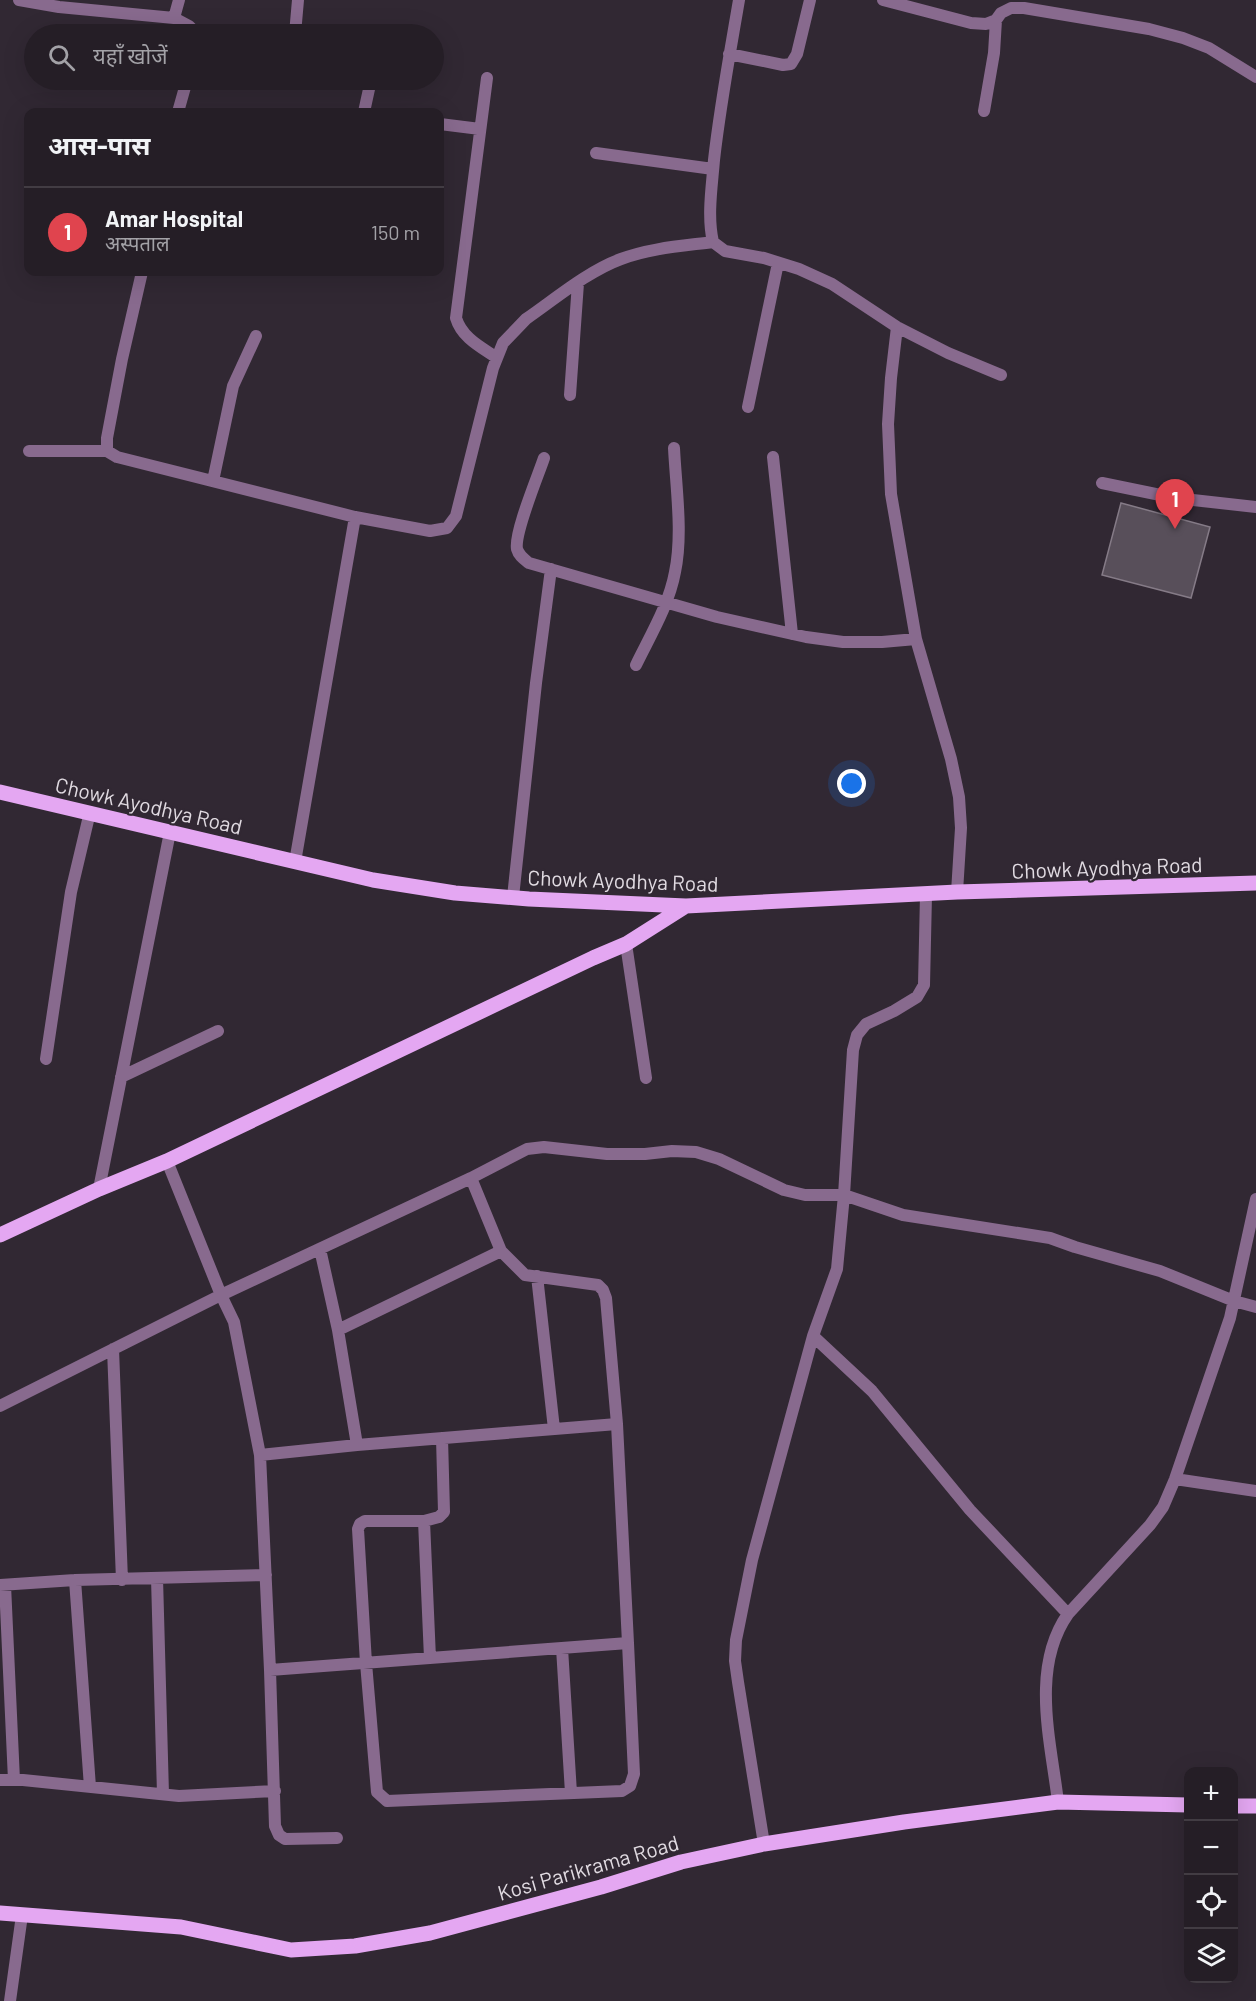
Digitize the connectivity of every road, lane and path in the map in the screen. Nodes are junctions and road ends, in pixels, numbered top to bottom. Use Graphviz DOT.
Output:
graph roads {
  1 [pos="19,0"];
  2 [pos="179,0"];
  3 [pos="298,0"];
  4 [pos="738,0"];
  5 [pos="810,0"];
  6 [pos="883,0"];
  7 [pos="59,3"];
  8 [pos="1044,6"];
  9 [pos="174,18"];
  10 [pos="996,20"];
  11 [pos="185,24"];
  12 [pos="296,24"];
  13 [pos="729,54"];
  14 [pos="1256,77"];
  15 [pos="487,78"];
  16 [pos="184,90"];
  17 [pos="369,90"];
  18 [pos="179,108"];
  19 [pos="365,108"];
  20 [pos="984,111"];
  21 [pos="444,124"];
  22 [pos="480,129"];
  23 [pos="596,153"];
  24 [pos="713,169"];
  25 [pos="713,242"];
  26 [pos="778,262"];
  27 [pos="141,276"];
  28 [pos="578,284"];
  29 [pos="897,327"];
  30 [pos="256,336"];
  31 [pos="497,358"];
  32 [pos="1001,375"];
  33 [pos="570,395"];
  34 [pos="748,407"];
  35 [pos="674,448"];
  36 [pos="29,451"];
  37 [pos="107,451"];
  38 [pos="773,457"];
  39 [pos="544,458"];
  40 [pos="213,481"];
  41 [pos="1102,483"];
  42 [pos="1256,507"];
  43 [pos="355,517"];
  44 [pos="551,569"];
  45 [pos="666,601"];
  46 [pos="792,634"];
  47 [pos="916,639"];
  48 [pos="636,665"];
  49 [pos="0,794"];
  50 [pos="90,812"];
  51 [pos="170,831"];
  52 [pos="295,862"];
  53 [pos="1256,883"];
  54 [pos="957,892"];
  55 [pos="926,895"];
  56 [pos="513,897"];
  57 [pos="686,906"];
  58 [pos="626,944"];
  59 [pos="218,1032"];
  60 [pos="46,1059"];
  61 [pos="121,1077"];
  62 [pos="646,1078"];
  63 [pos="167,1161"];
  64 [pos="471,1178"];
  65 [pos="99,1189"];
  66 [pos="844,1195"];
  67 [pos="1256,1199"];
  68 [pos="0,1235"];
  69 [pos="320,1249"];
  70 [pos="501,1251"];
  71 [pos="537,1276"];
  72 [pos="221,1295"];
  73 [pos="1234,1301"];
  74 [pos="1256,1307"];
  75 [pos="338,1330"];
  76 [pos="813,1336"];
  77 [pos="113,1349"];
  78 [pos="0,1406"];
  79 [pos="617,1424"];
  80 [pos="554,1429"];
  81 [pos="442,1438"];
  82 [pos="357,1445"];
  83 [pos="260,1455"];
  84 [pos="1175,1479"];
  85 [pos="1256,1491"];
  86 [pos="424,1521"];
  87 [pos="266,1575"];
  88 [pos="157,1578"];
  89 [pos="75,1580"];
  90 [pos="122,1580"];
  91 [pos="3,1585"];
  92 [pos="1068,1614"];
  93 [pos="628,1643"];
  94 [pos="562,1648"];
  95 [pos="430,1658"];
  96 [pos="366,1663"];
  97 [pos="270,1670"];
  98 [pos="0,1780"];
  99 [pos="14,1780"];
  100 [pos="90,1787"];
  101 [pos="275,1791"];
  102 [pos="571,1793"];
  103 [pos="163,1794"];
  104 [pos="1058,1802"];
  105 [pos="1184,1805"];
  106 [pos="1238,1806"];
  107 [pos="1256,1806"];
  108 [pos="337,1838"];
  109 [pos="764,1844"];
  110 [pos="0,1913"];
  111 [pos="22,1915"];
  112 [pos="10,2001"];
  1 -- 7 [label="street"];
  2 -- 9 [label="street"];
  3 -- 12 [label="street"];
  4 -- 13 [label="street"];
  5 -- 13 [label="street"];
  6 -- 10 [label="street"];
  7 -- 9 [label="street"];
  8 -- 10 [label="street"];
  8 -- 14 [label="street"];
  9 -- 11 [label="street"];
  10 -- 20 [label="street"];
  13 -- 24 [label="street"];
  15 -- 22 [label="street"];
  16 -- 18 [label="street"];
  17 -- 19 [label="street"];
  21 -- 22 [label="street"];
  22 -- 31 [label="street"];
  23 -- 24 [label="street"];
  24 -- 25 [label="street"];
  25 -- 26 [label="street"];
  25 -- 28 [label="street"];
  26 -- 29 [label="street"];
  26 -- 34 [label="street"];
  27 -- 37 [label="street"];
  28 -- 31 [label="street"];
  28 -- 33 [label="street"];
  29 -- 32 [label="street"];
  29 -- 47 [label="street"];
  30 -- 40 [label="street"];
  31 -- 43 [label="street"];
  35 -- 45 [label="street"];
  36 -- 37 [label="street"];
  37 -- 40 [label="street"];
  38 -- 46 [label="street"];
  39 -- 44 [label="street"];
  40 -- 43 [label="street"];
  41 -- 42 [label="street"];
  43 -- 52 [label="street"];
  44 -- 45 [label="street"];
  44 -- 56 [label="street"];
  45 -- 46 [label="street"];
  45 -- 48 [label="street"];
  46 -- 47 [label="street"];
  47 -- 54 [label="street"];
  49 -- 50 [label="main road, Chowk Ayodhya Road"];
  50 -- 51 [label="main road, Chowk Ayodhya Road"];
  50 -- 60 [label="street"];
  51 -- 52 [label="main road, Chowk Ayodhya Road"];
  51 -- 61 [label="street"];
  52 -- 56 [label="main road, Chowk Ayodhya Road"];
  53 -- 54 [label="main road, Chowk Ayodhya Road"];
  54 -- 55 [label="main road, Chowk Ayodhya Road"];
  55 -- 57 [label="main road, Chowk Ayodhya Road"];
  55 -- 66 [label="street"];
  56 -- 57 [label="main road, Chowk Ayodhya Road"];
  57 -- 58 [label="main road"];
  58 -- 62 [label="street"];
  58 -- 63 [label="main road"];
  59 -- 61 [label="street"];
  61 -- 65 [label="street"];
  63 -- 65 [label="main road"];
  63 -- 72 [label="street"];
  64 -- 66 [label="street"];
  64 -- 69 [label="street"];
  64 -- 70 [label="street"];
  65 -- 68 [label="main road"];
  66 -- 73 [label="street"];
  66 -- 76 [label="street"];
  67 -- 73 [label="street"];
  69 -- 72 [label="street"];
  69 -- 75 [label="street"];
  70 -- 71 [label="street"];
  70 -- 75 [label="street"];
  71 -- 79 [label="street"];
  71 -- 80 [label="street"];
  72 -- 77 [label="street"];
  72 -- 83 [label="street"];
  73 -- 74 [label="street"];
  73 -- 84 [label="street"];
  75 -- 82 [label="street"];
  76 -- 92 [label="street"];
  76 -- 109 [label="street"];
  77 -- 78 [label="street"];
  77 -- 90 [label="street"];
  79 -- 80 [label="street"];
  79 -- 93 [label="street"];
  80 -- 81 [label="street"];
  81 -- 82 [label="street"];
  81 -- 86 [label="street"];
  82 -- 83 [label="street"];
  83 -- 87 [label="street"];
  84 -- 85 [label="street"];
  84 -- 92 [label="street"];
  86 -- 95 [label="street"];
  86 -- 96 [label="street"];
  87 -- 88 [label="street"];
  87 -- 97 [label="street"];
  88 -- 90 [label="street"];
  88 -- 103 [label="street"];
  89 -- 90 [label="street"];
  89 -- 91 [label="street"];
  89 -- 100 [label="street"];
  91 -- 99 [label="street"];
  92 -- 104 [label="street"];
  93 -- 94 [label="street"];
  93 -- 102 [label="street"];
  94 -- 95 [label="street"];
  94 -- 102 [label="street"];
  95 -- 96 [label="street"];
  96 -- 97 [label="street"];
  96 -- 102 [label="street"];
  97 -- 101 [label="street"];
  98 -- 99 [label="street"];
  99 -- 100 [label="street"];
  100 -- 103 [label="street"];
  101 -- 103 [label="street"];
  101 -- 108 [label="street"];
  104 -- 105 [label="main road, Kosi Parikrama Road"];
  104 -- 109 [label="main road, Kosi Parikrama Road"];
  106 -- 107 [label="main road"];
  109 -- 111 [label="main road, Kosi Parikrama Road"];
  110 -- 111 [label="main road, Kosi Parikrama Road"];
  111 -- 112 [label="street"];
}
